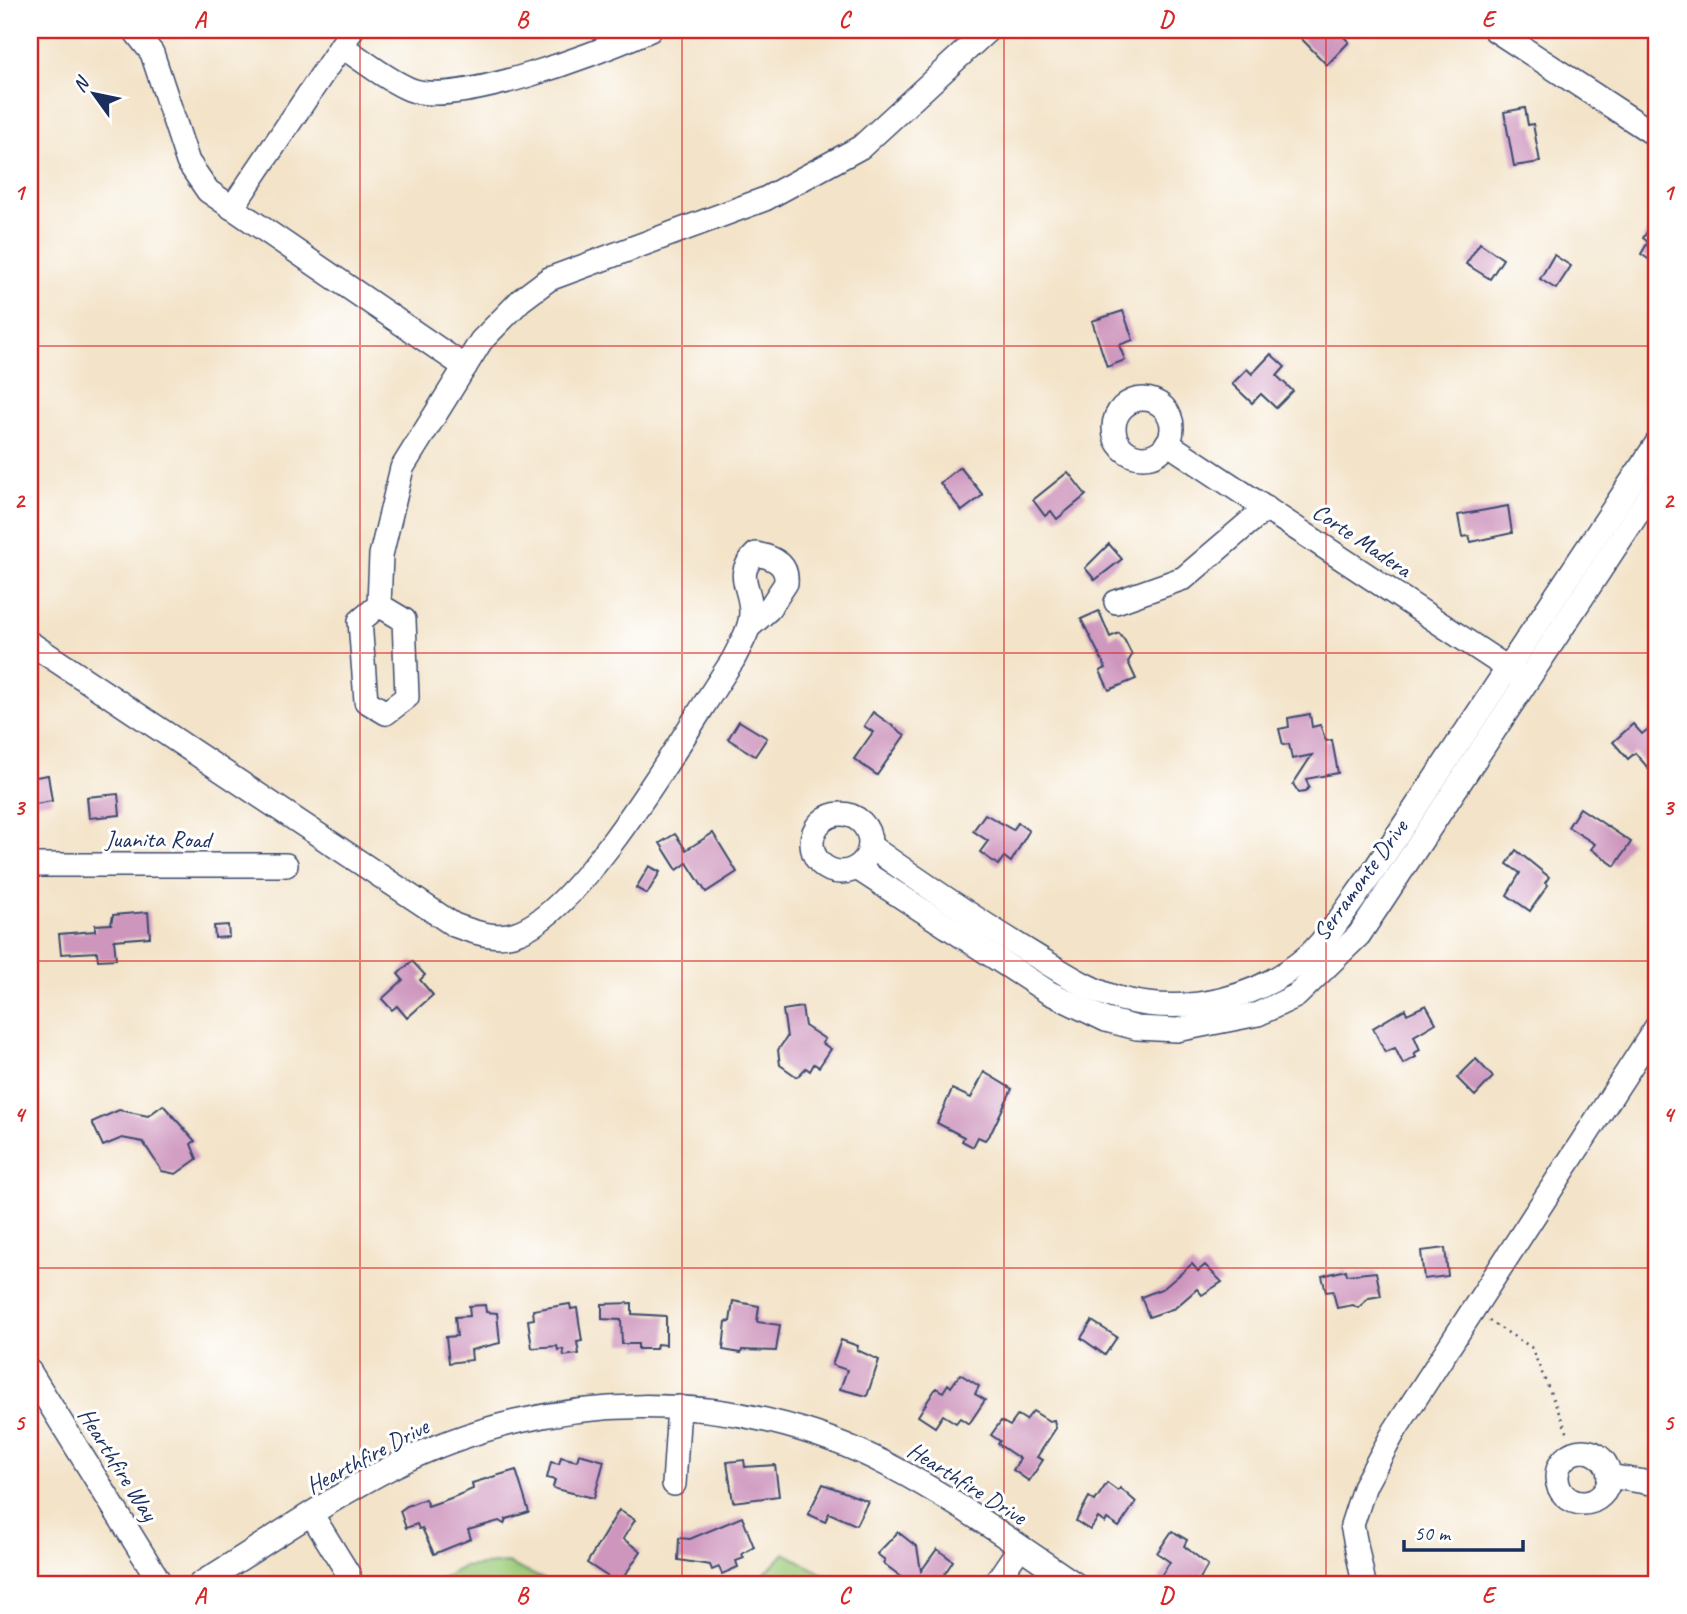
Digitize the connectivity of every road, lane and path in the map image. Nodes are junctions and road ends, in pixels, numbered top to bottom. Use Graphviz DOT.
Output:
graph roads {
  1 [pos="134,30"];
  2 [pos="650,30"];
  3 [pos="988,30"];
  4 [pos="1495,30"];
  5 [pos="346,38"];
  6 [pos="1657,136"];
  7 [pos="232,208"];
  8 [pos="465,367"];
  9 [pos="1167,443"];
  10 [pos="1657,443"];
  11 [pos="1657,484"];
  12 [pos="1266,508"];
  13 [pos="1116,602"];
  14 [pos="379,605"];
  15 [pos="749,627"];
  16 [pos="30,643"];
  17 [pos="1517,674"];
  18 [pos="870,846"];
  19 [pos="30,865"];
  20 [pos="286,865"];
  21 [pos="857,868"];
  22 [pos="1371,875"];
  23 [pos="1391,889"];
  24 [pos="997,946"];
  25 [pos="1189,1005"];
  26 [pos="1657,1026"];
  27 [pos="1190,1028"];
  28 [pos="1473,1311"];
  29 [pos="30,1372"];
  30 [pos="679,1407"];
  31 [pos="1569,1434"];
  32 [pos="1609,1476"];
  33 [pos="674,1484"];
  34 [pos="1657,1484"];
  35 [pos="312,1515"];
  36 [pos="1020,1547"];
  37 [pos="349,1575"];
  38 [pos="161,1584"];
  39 [pos="200,1584"];
  40 [pos="995,1584"];
  41 [pos="1075,1584"];
  42 [pos="1364,1584"];
  1 -- 7 [label="street"];
  2 -- 5 [label="street"];
  3 -- 8 [label="street"];
  4 -- 6 [label="street"];
  5 -- 7 [label="street"];
  7 -- 8 [label="street"];
  8 -- 14 [label="street"];
  9 -- 12 [label="street, Corte Madera"];
  10 -- 17 [label="street, Serramonte Drive"];
  11 -- 17 [label="street, Serramonte Drive"];
  12 -- 13 [label="street"];
  12 -- 17 [label="street, Corte Madera"];
  15 -- 16 [label="street"];
  17 -- 22 [label="street, Serramonte Drive"];
  17 -- 23 [label="street, Serramonte Drive"];
  18 -- 21 [label="street"];
  18 -- 21 [label="street, Serramonte Drive"];
  18 -- 24 [label="street, Serramonte Drive"];
  19 -- 20 [label="street, Juanita Road"];
  21 -- 24 [label="street, Serramonte Drive"];
  22 -- 23 [label="street"];
  22 -- 25 [label="street, Serramonte Drive"];
  23 -- 27 [label="street, Serramonte Drive"];
  24 -- 25 [label="street, Serramonte Drive"];
  24 -- 27 [label="street, Serramonte Drive"];
  25 -- 27 [label="street"];
  26 -- 28 [label="street"];
  28 -- 31 [label="path"];
  28 -- 42 [label="street"];
  29 -- 38 [label="street, Hearthfire Way"];
  30 -- 33 [label="street"];
  30 -- 35 [label="street, Hearthfire Drive"];
  30 -- 36 [label="street, Hearthfire Drive"];
  32 -- 34 [label="street"];
  35 -- 37 [label="street"];
  35 -- 39 [label="street, Hearthfire Drive"];
  36 -- 40 [label="street"];
  36 -- 41 [label="street, Hearthfire Drive"];
}
